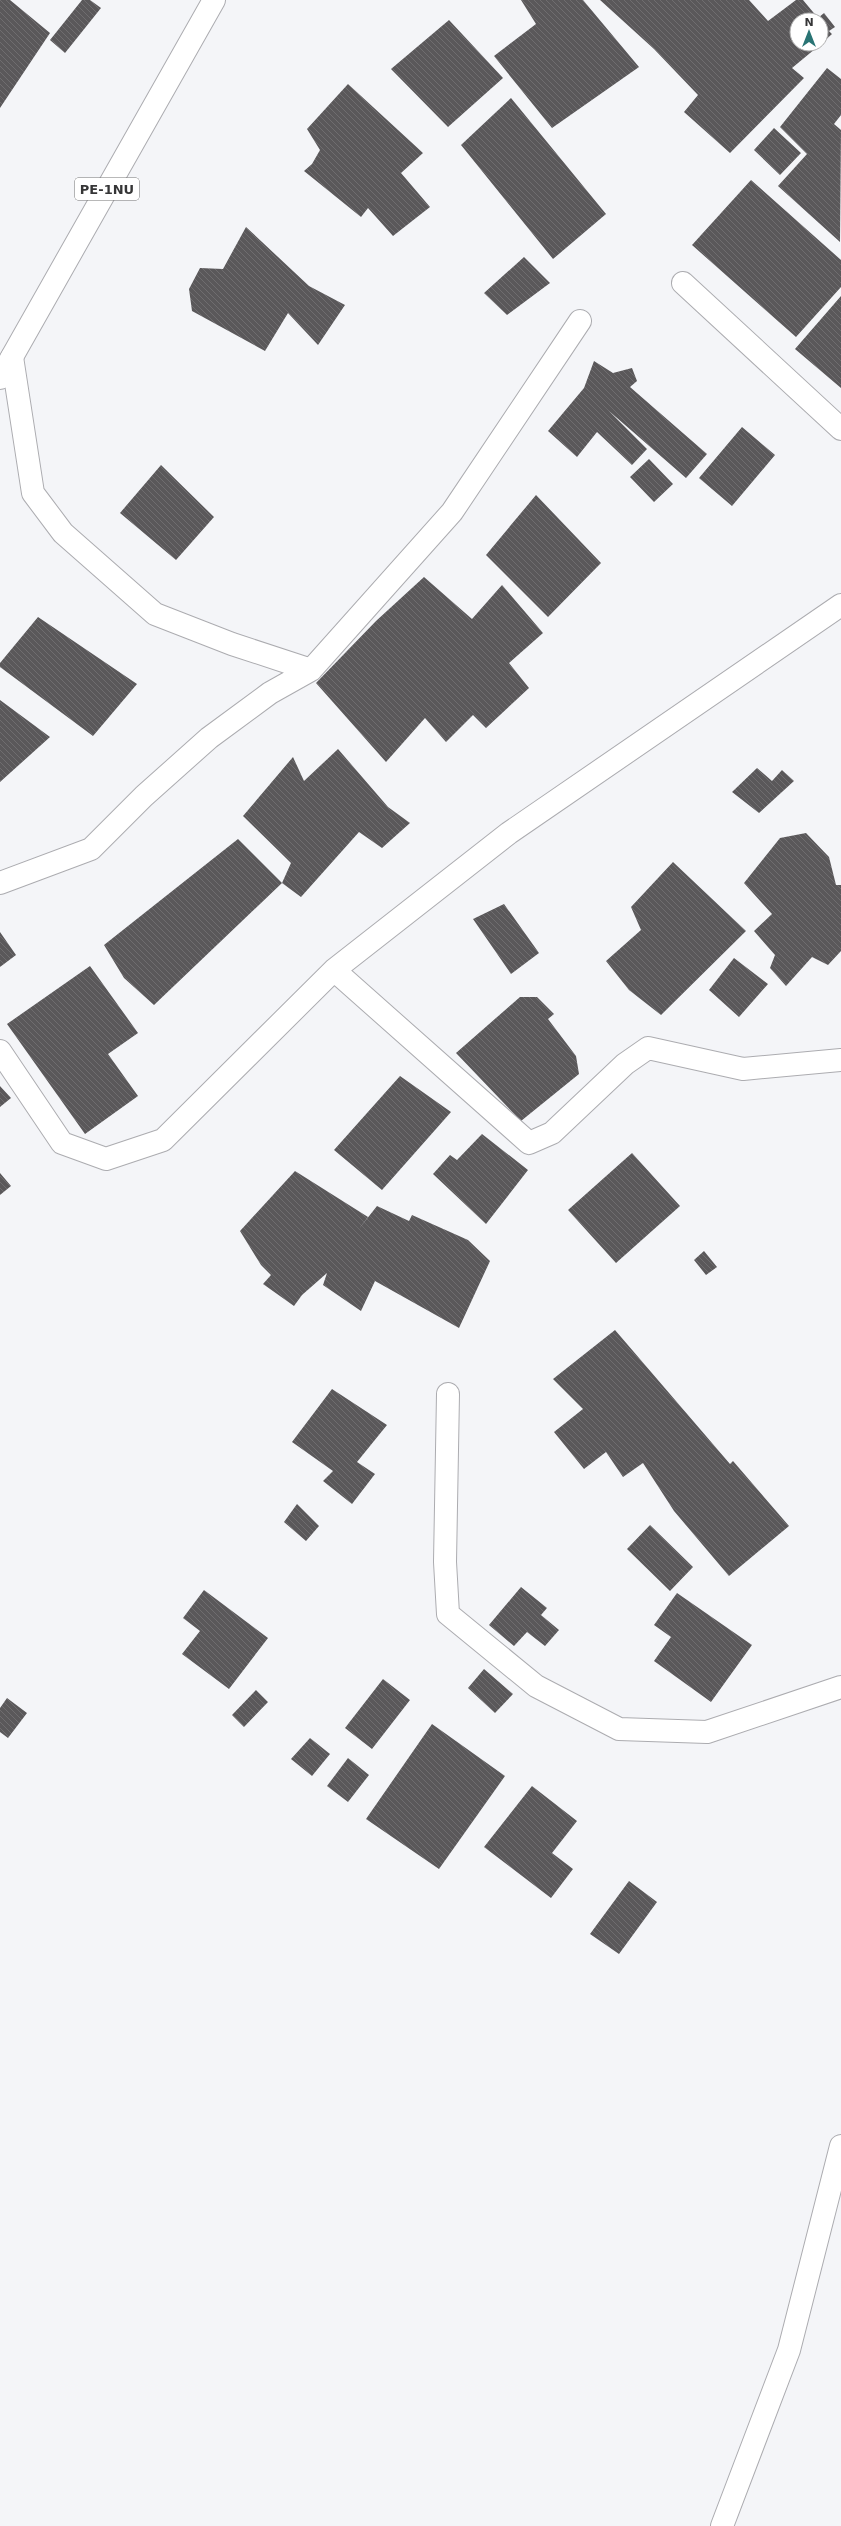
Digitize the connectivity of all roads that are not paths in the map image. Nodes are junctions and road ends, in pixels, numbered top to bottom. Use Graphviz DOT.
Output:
graph roads {
  1 [pos="214,0"];
  2 [pos="683,283"];
  3 [pos="580,321"];
  4 [pos="12,357"];
  5 [pos="0,378"];
  6 [pos="841,429"];
  7 [pos="841,604"];
  8 [pos="311,670"];
  9 [pos="0,883"];
  10 [pos="334,970"];
  11 [pos="0,1051"];
  12 [pos="841,1060"];
  13 [pos="448,1394"];
  14 [pos="841,1687"];
  15 [pos="841,2146"];
  16 [pos="722,2526"];
  1 -- 4 [label="street, PE-1NU"];
  2 -- 6 [label="street"];
  3 -- 8 [label="street"];
  4 -- 5 [label="street, PE-1NU"];
  4 -- 8 [label="street"];
  7 -- 10 [label="street"];
  8 -- 9 [label="street"];
  10 -- 11 [label="street"];
  10 -- 12 [label="street"];
  13 -- 14 [label="street"];
  15 -- 16 [label="street"];
}
